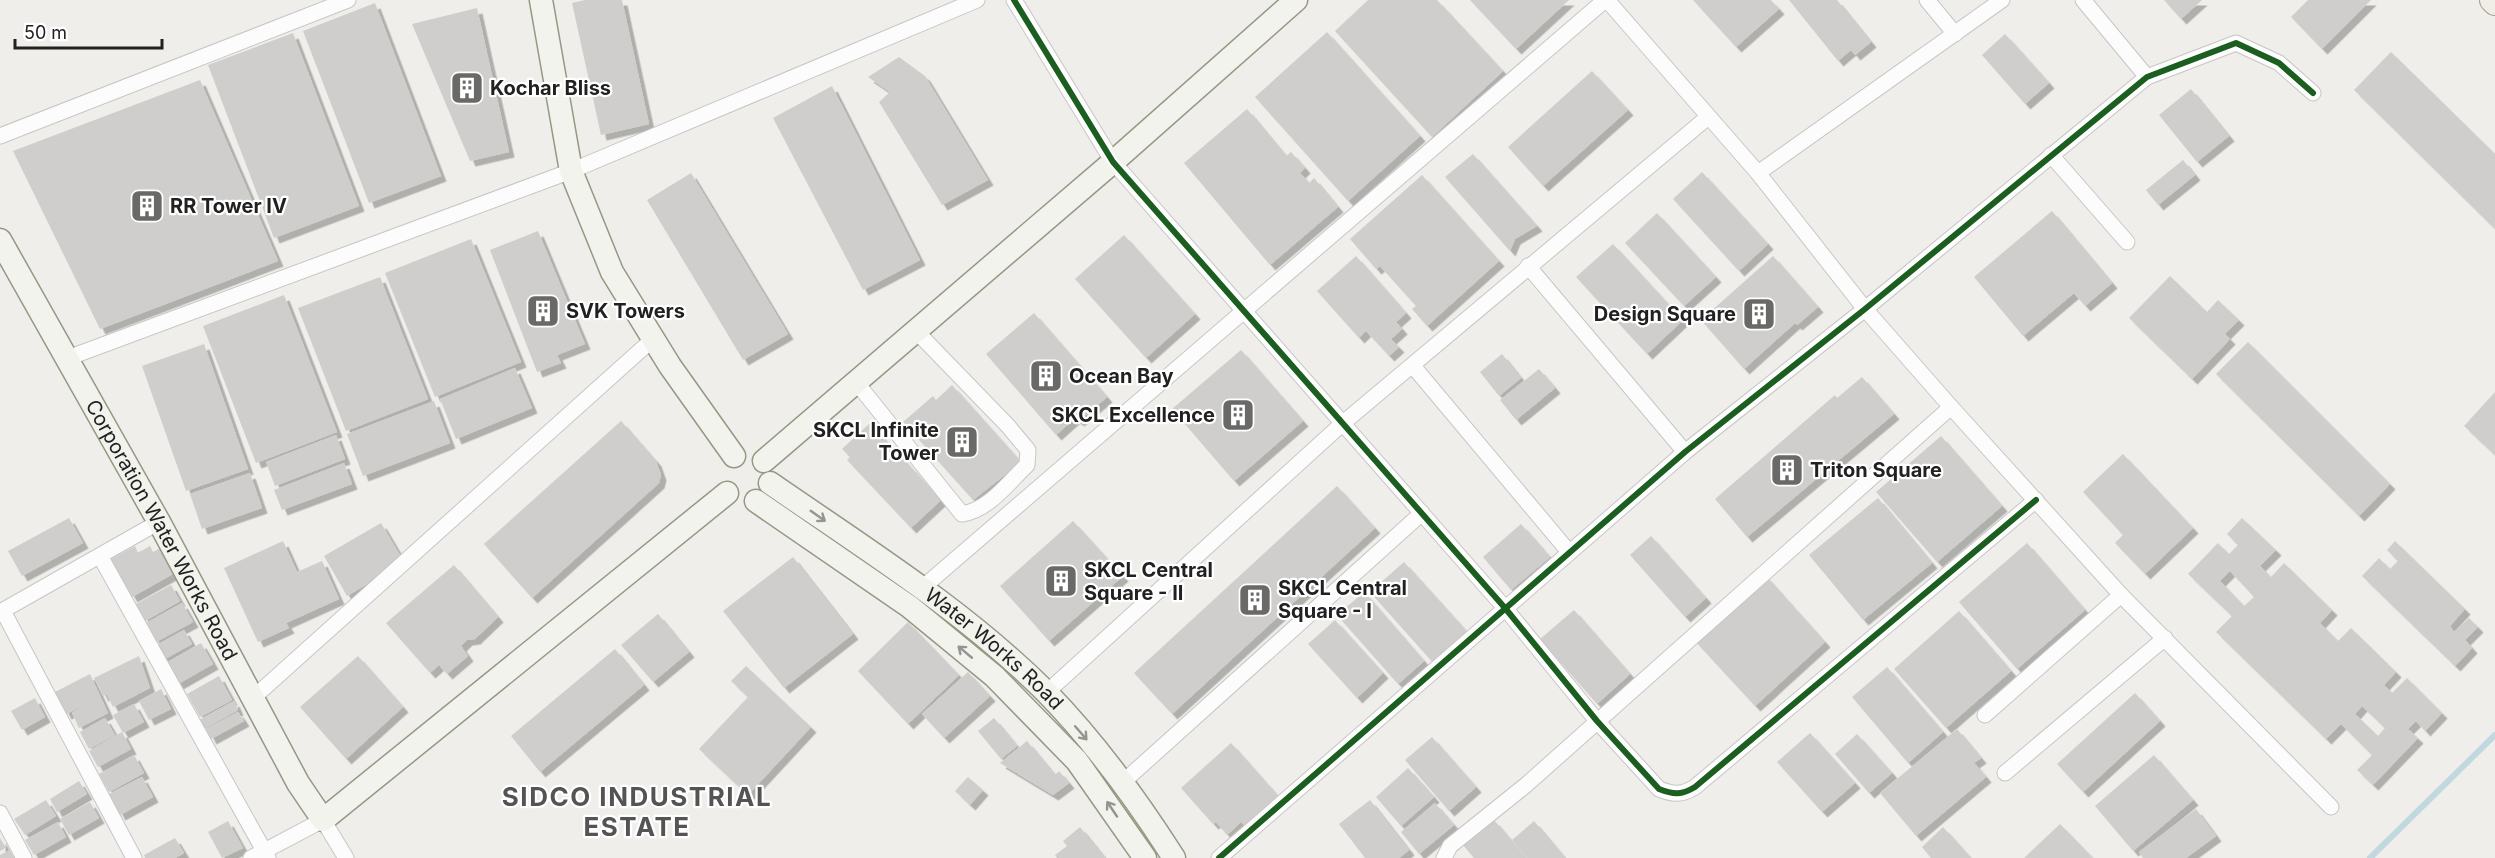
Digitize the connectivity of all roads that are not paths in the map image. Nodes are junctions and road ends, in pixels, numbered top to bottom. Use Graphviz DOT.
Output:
graph roads {
  1 [pos="348,0"];
  2 [pos="540,0"];
  3 [pos="977,0"];
  4 [pos="1014,0"];
  5 [pos="1296,0"];
  6 [pos="1606,0"];
  7 [pos="1927,0"];
  8 [pos="2002,0"];
  9 [pos="2083,0"];
  10 [pos="1955,34"];
  11 [pos="2147,77"];
  12 [pos="2313,93"];
  13 [pos="1708,117"];
  14 [pos="0,136"];
  15 [pos="2051,155"];
  16 [pos="1113,162"];
  17 [pos="571,171"];
  18 [pos="1758,173"];
  19 [pos="2127,242"];
  20 [pos="3,251"];
  21 [pos="1528,266"];
  22 [pos="1865,309"];
  23 [pos="1244,313"];
  24 [pos="916,331"];
  25 [pos="653,339"];
  26 [pos="65,359"];
  27 [pos="1413,366"];
  28 [pos="856,382"];
  29 [pos="1951,407"];
  30 [pos="1343,423"];
  31 [pos="1685,452"];
  32 [pos="734,456"];
  33 [pos="764,461"];
  34 [pos="770,483"];
  35 [pos="727,493"];
  36 [pos="2036,500"];
  37 [pos="756,501"];
  38 [pos="1422,513"];
  39 [pos="159,522"];
  40 [pos="1569,552"];
  41 [pos="100,556"];
  42 [pos="921,589"];
  43 [pos="2121,595"];
  44 [pos="1505,608"];
  45 [pos="2,612"];
  46 [pos="2165,638"];
  47 [pos="1011,660"];
  48 [pos="994,676"];
  49 [pos="1046,693"];
  50 [pos="253,698"];
  51 [pos="1985,715"];
  52 [pos="1597,721"];
  53 [pos="2006,773"];
  54 [pos="1122,783"];
  55 [pos="2331,807"];
  56 [pos="0,813"];
  57 [pos="323,820"];
  58 [pos="261,856"];
  59 [pos="24,858"];
  60 [pos="134,858"];
  61 [pos="346,858"];
  62 [pos="1145,858"];
  63 [pos="1174,858"];
  64 [pos="1219,858"];
  65 [pos="1444,858"];
  1 -- 14 [label="street"];
  2 -- 17 [label="street"];
  3 -- 17 [label="street"];
  4 -- 16 [label="street"];
  5 -- 16 [label="street"];
  6 -- 13 [label="street"];
  6 -- 23 [label="street"];
  7 -- 10 [label="street"];
  8 -- 10 [label="street"];
  9 -- 11 [label="street"];
  10 -- 18 [label="street"];
  11 -- 12 [label="street"];
  11 -- 15 [label="street"];
  13 -- 18 [label="street"];
  13 -- 21 [label="street"];
  15 -- 19 [label="street"];
  15 -- 22 [label="street"];
  16 -- 23 [label="street"];
  16 -- 24 [label="street"];
  17 -- 25 [label="street"];
  17 -- 26 [label="street"];
  18 -- 22 [label="street"];
  20 -- 26 [label="street, Corporation Water Works Road"];
  21 -- 27 [label="street"];
  21 -- 31 [label="street"];
  22 -- 29 [label="street"];
  22 -- 31 [label="street"];
  23 -- 30 [label="street"];
  23 -- 42 [label="street"];
  24 -- 28 [label="street"];
  24 -- 28 [label="street"];
  25 -- 32 [label="street"];
  25 -- 50 [label="street"];
  26 -- 39 [label="street, Corporation Water Works Road"];
  27 -- 30 [label="street"];
  27 -- 40 [label="street"];
  28 -- 33 [label="street"];
  29 -- 36 [label="street"];
  29 -- 52 [label="street"];
  30 -- 38 [label="street"];
  30 -- 49 [label="street"];
  31 -- 40 [label="street"];
  32 -- 33 [label="street"];
  32 -- 35 [label="street"];
  33 -- 34 [label="street"];
  34 -- 37 [label="street"];
  34 -- 42 [label="street, Water Works Road, one-way"];
  35 -- 37 [label="street"];
  35 -- 57 [label="street"];
  36 -- 43 [label="street"];
  36 -- 52 [label="street"];
  48 -- 37 [label="street, Water Works Road, one-way"];
  38 -- 44 [label="street"];
  38 -- 54 [label="street"];
  39 -- 41 [label="street"];
  39 -- 50 [label="street, Corporation Water Works Road"];
  40 -- 44 [label="street"];
  41 -- 45 [label="street"];
  41 -- 58 [label="street"];
  42 -- 47 [label="street, Water Works Road"];
  43 -- 46 [label="street"];
  43 -- 51 [label="street"];
  44 -- 52 [label="street"];
  44 -- 64 [label="street"];
  45 -- 60 [label="street"];
  46 -- 53 [label="street"];
  46 -- 55 [label="street"];
  47 -- 48 [label="street"];
  47 -- 49 [label="street, Water Works Road"];
  62 -- 48 [label="street, Water Works Road, one-way"];
  49 -- 54 [label="street, Water Works Road, one-way"];
  50 -- 57 [label="street, Corporation Water Works Road"];
  52 -- 65 [label="street"];
  54 -- 63 [label="street, Water Works Road"];
  56 -- 59 [label="street"];
  57 -- 58 [label="street"];
  57 -- 61 [label="street"];
}
